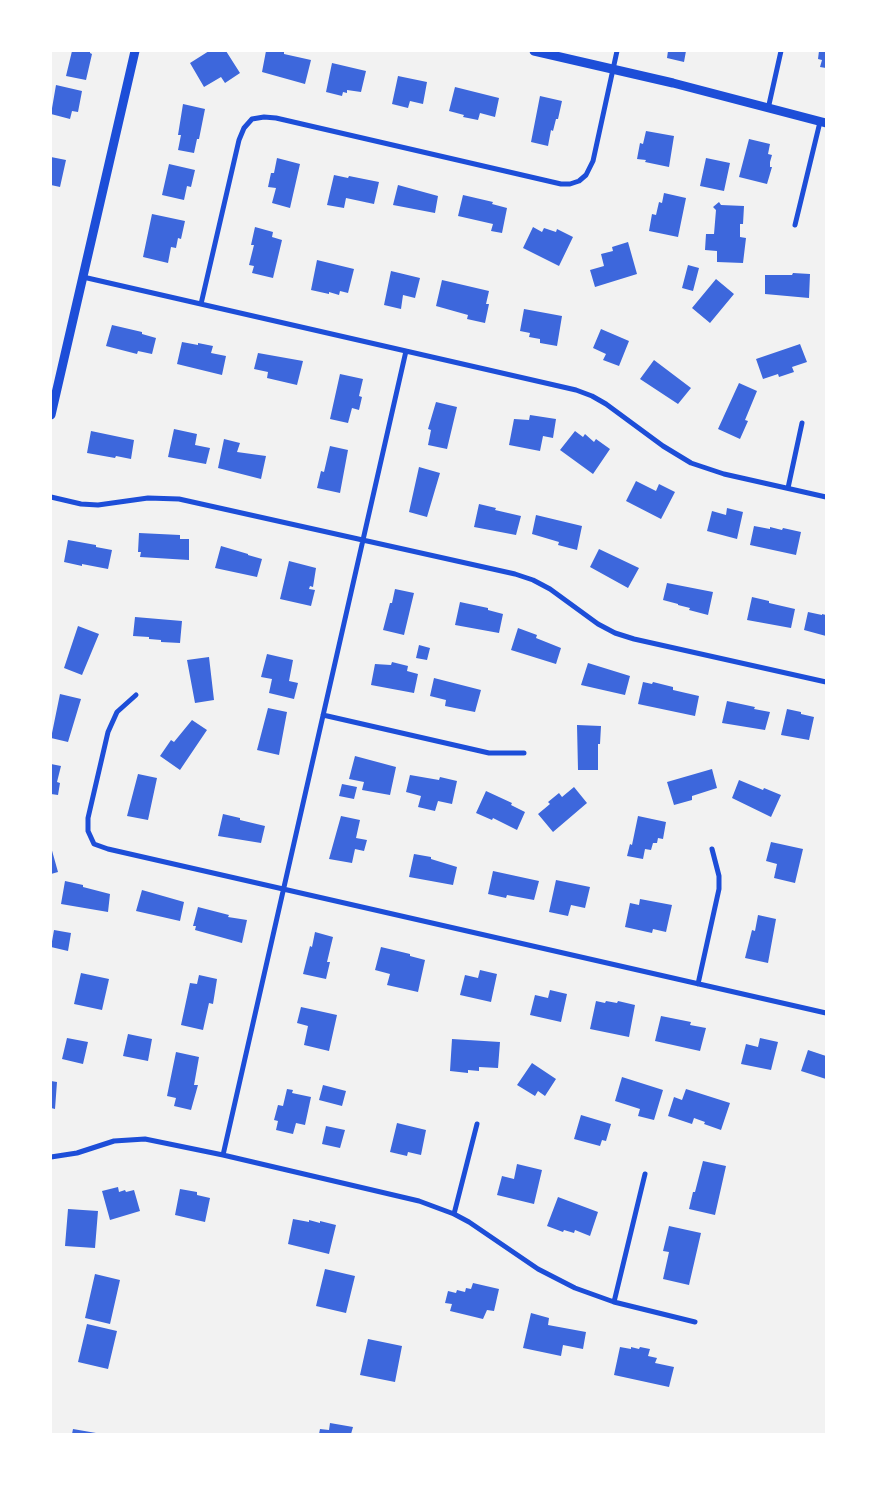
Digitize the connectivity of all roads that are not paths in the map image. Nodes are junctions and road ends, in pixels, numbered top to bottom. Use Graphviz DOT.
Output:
graph roads {
  1 [pos="135,51"];
  2 [pos="534,51"];
  3 [pos="617,51"];
  4 [pos="781,51"];
  5 [pos="613,69"];
  6 [pos="768,109"];
  7 [pos="823,122"];
  8 [pos="795,225"];
  9 [pos="83,277"];
  10 [pos="201,304"];
  11 [pos="406,351"];
  12 [pos="51,415"];
  13 [pos="802,423"];
  14 [pos="788,488"];
  15 [pos="51,497"];
  16 [pos="826,497"];
  17 [pos="363,540"];
  18 [pos="826,682"];
  19 [pos="136,695"];
  20 [pos="323,715"];
  21 [pos="524,753"];
  22 [pos="712,849"];
  23 [pos="283,889"];
  24 [pos="698,984"];
  25 [pos="826,1013"];
  26 [pos="477,1124"];
  27 [pos="222,1155"];
  28 [pos="51,1158"];
  29 [pos="645,1174"];
  30 [pos="454,1214"];
  31 [pos="614,1302"];
  32 [pos="695,1322"];
  1 -- 9 [label="street"];
  2 -- 5 [label="street"];
  3 -- 5 [label="street"];
  4 -- 6 [label="street"];
  5 -- 6 [label="street"];
  5 -- 10 [label="street"];
  6 -- 7 [label="street"];
  7 -- 8 [label="street"];
  9 -- 10 [label="street"];
  9 -- 12 [label="street"];
  10 -- 11 [label="street"];
  11 -- 14 [label="street"];
  11 -- 17 [label="street"];
  13 -- 14 [label="street"];
  14 -- 16 [label="street"];
  15 -- 17 [label="street"];
  17 -- 18 [label="street"];
  17 -- 20 [label="street"];
  19 -- 23 [label="street"];
  20 -- 21 [label="street"];
  20 -- 23 [label="street"];
  22 -- 24 [label="street"];
  23 -- 24 [label="street"];
  23 -- 27 [label="street"];
  24 -- 25 [label="street"];
  26 -- 30 [label="street"];
  27 -- 28 [label="street"];
  27 -- 30 [label="street"];
  29 -- 31 [label="street"];
  30 -- 31 [label="street"];
  31 -- 32 [label="street"];
}
